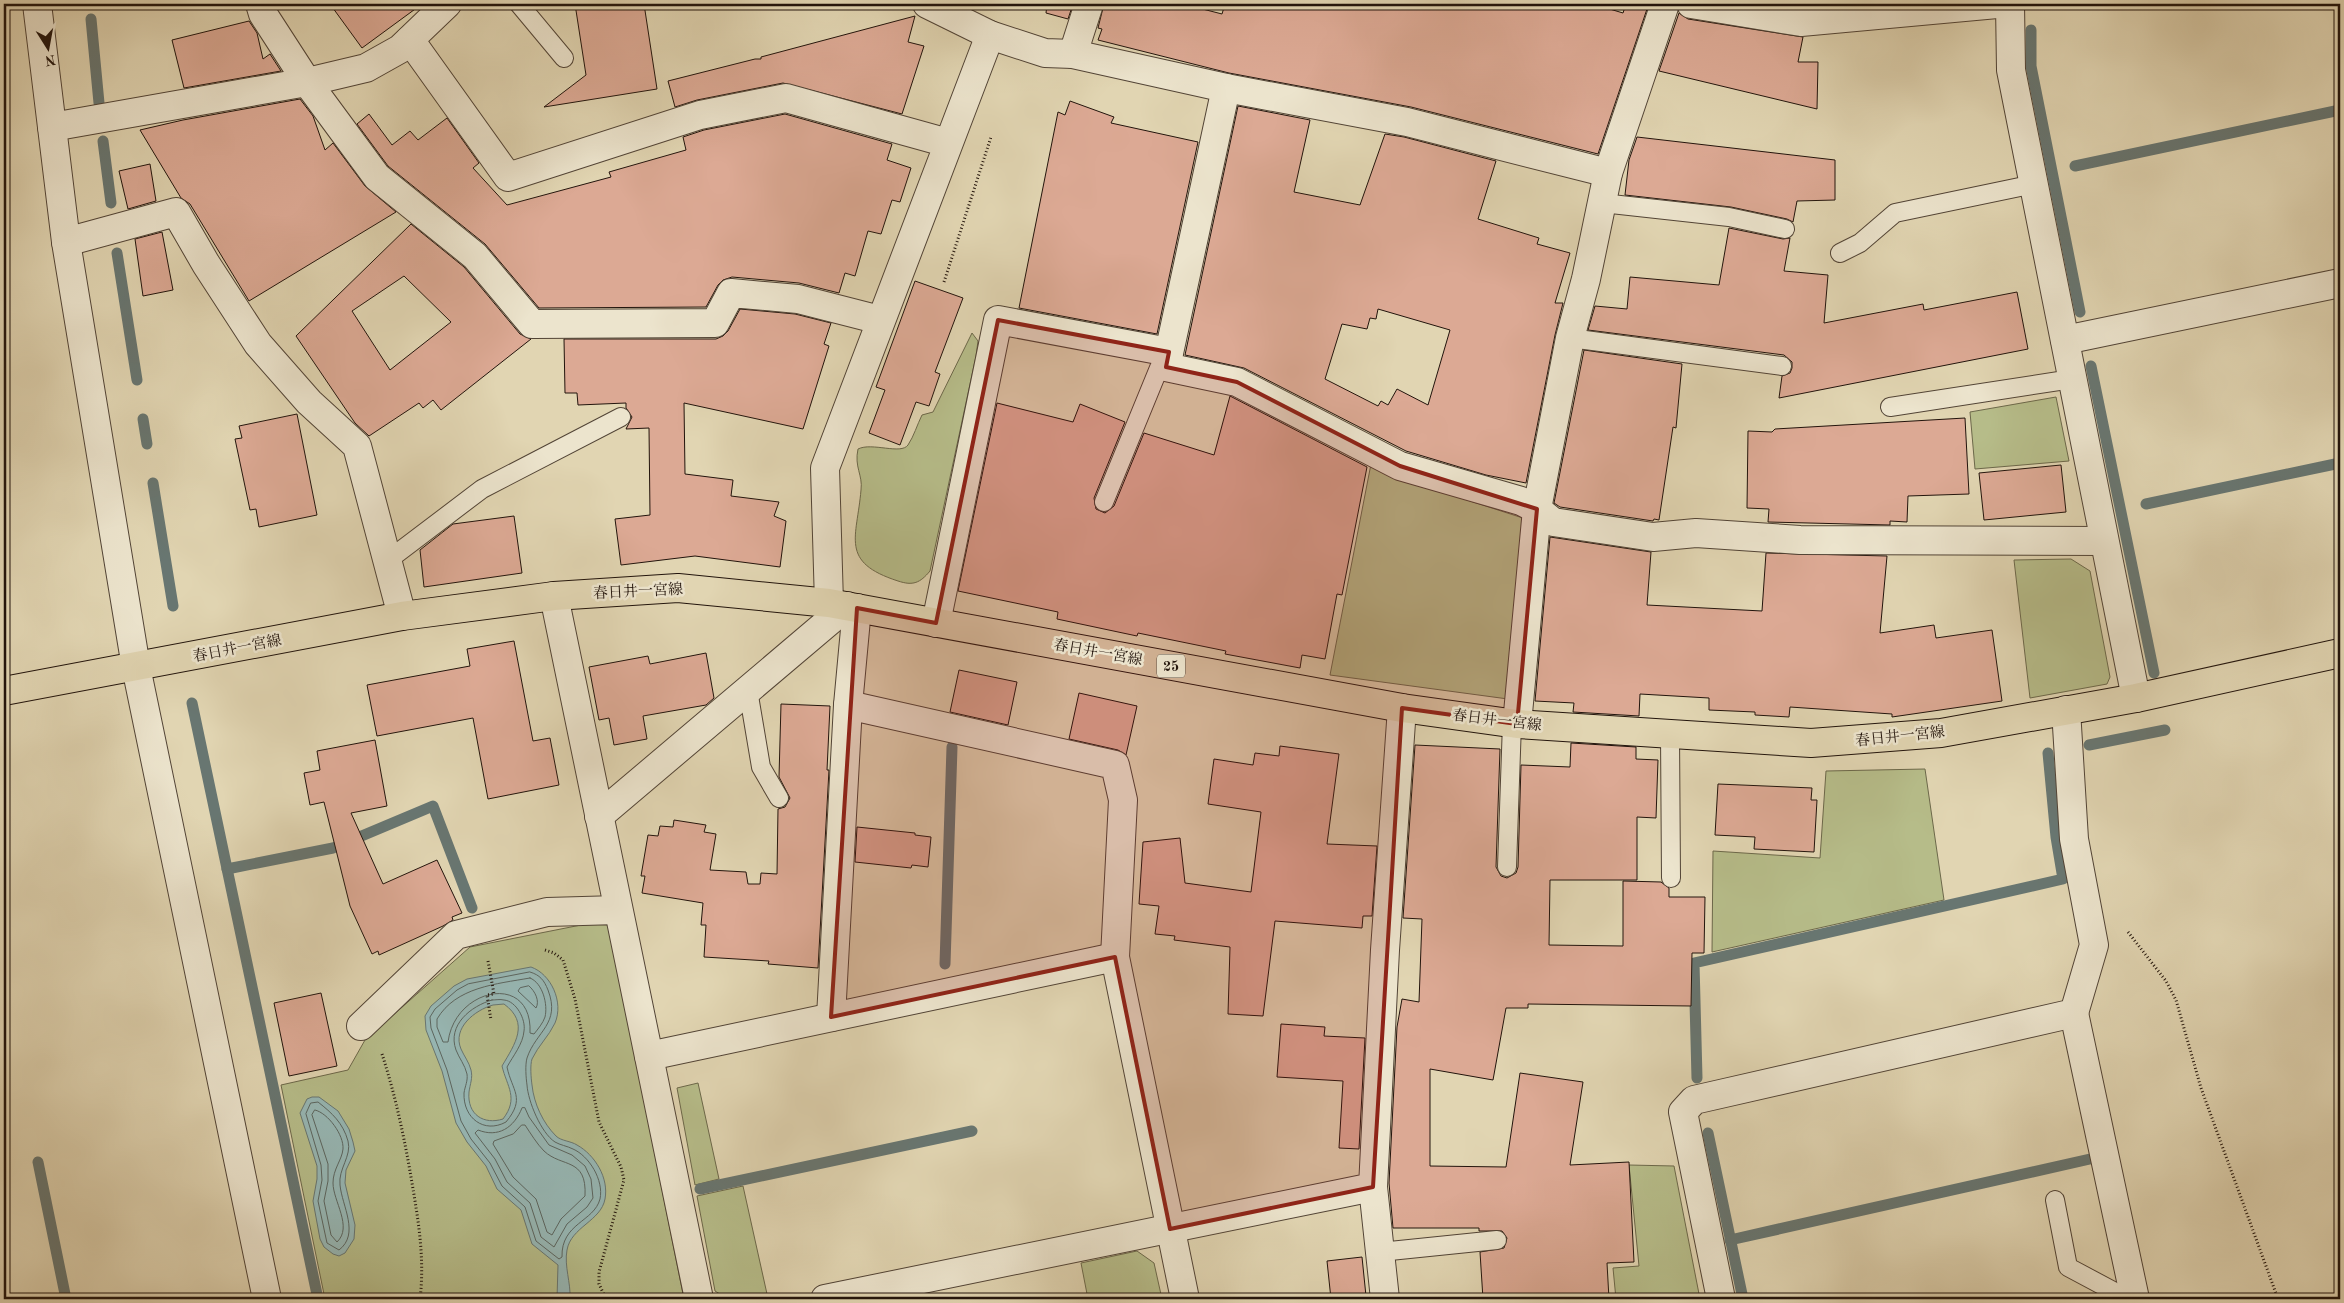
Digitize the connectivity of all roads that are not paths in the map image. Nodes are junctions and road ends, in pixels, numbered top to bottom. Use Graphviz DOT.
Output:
graph roads {
  1 [pos="37,4"];
  2 [pos="260,4"];
  3 [pos="446,4"];
  4 [pos="519,4"];
  5 [pos="927,4"];
  6 [pos="1089,4"];
  7 [pos="1664,4"];
  8 [pos="1692,4"];
  9 [pos="1997,4"];
  10 [pos="2010,4"];
  11 [pos="990,35"];
  12 [pos="410,40"];
  13 [pos="1072,54"];
  14 [pos="564,58"];
  15 [pos="307,82"];
  16 [pos="1226,88"];
  17 [pos="52,127"];
  18 [pos="948,143"];
  19 [pos="1608,173"];
  20 [pos="2034,184"];
  21 [pos="1602,203"];
  22 [pos="1785,229"];
  23 [pos="66,242"];
  24 [pos="1840,253"];
  25 [pos="2340,283"];
  26 [pos="880,320"];
  27 [pos="1570,338"];
  28 [pos="2065,340"];
  29 [pos="1168,359"];
  30 [pos="1782,366"];
  31 [pos="2072,379"];
  32 [pos="1890,407"];
  33 [pos="621,417"];
  34 [pos="1104,502"];
  35 [pos="1537,509"];
  36 [pos="2104,541"];
  37 [pos="387,561"];
  38 [pos="554,596"];
  39 [pos="844,606"];
  40 [pos="402,616"];
  41 [pos="936,623"];
  42 [pos="2340,653"];
  43 [pos="136,667"];
  44 [pos="748,690"];
  45 [pos="4,692"];
  46 [pos="2136,698"];
  47 [pos="848,705"];
  48 [pos="1402,708"];
  49 [pos="2066,710"];
  50 [pos="1514,724"];
  51 [pos="1670,734"];
  52 [pos="779,798"];
  53 [pos="599,816"];
  54 [pos="1507,868"];
  55 [pos="1671,878"];
  56 [pos="618,910"];
  57 [pos="1115,957"];
  58 [pos="2074,1013"];
  59 [pos="830,1017"];
  60 [pos="365,1022"];
  61 [pos="649,1056"];
  62 [pos="1373,1187"];
  63 [pos="2055,1200"];
  64 [pos="1170,1229"];
  65 [pos="1497,1240"];
  66 [pos="1380,1252"];
  67 [pos="267,1299"];
  68 [pos="699,1299"];
  69 [pos="825,1299"];
  70 [pos="1185,1299"];
  71 [pos="1384,1299"];
  72 [pos="1721,1299"];
  73 [pos="2128,1299"];
  74 [pos="2135,1299"];
  1 -- 17 [label="street"];
  2 -- 15 [label="street"];
  3 -- 12 [label="street"];
  4 -- 14 [label="lane"];
  5 -- 11 [label="street"];
  6 -- 13 [label="street"];
  7 -- 19 [label="street"];
  8 -- 9 [label="street"];
  10 -- 20 [label="street"];
  11 -- 13 [label="street"];
  11 -- 18 [label="street"];
  12 -- 15 [label="street"];
  12 -- 18 [label="street"];
  13 -- 16 [label="street"];
  15 -- 17 [label="street"];
  15 -- 26 [label="street"];
  16 -- 19 [label="street"];
  16 -- 29 [label="street"];
  17 -- 23 [label="street"];
  18 -- 26 [label="street"];
  19 -- 21 [label="street"];
  20 -- 24 [label="lane"];
  20 -- 28 [label="street"];
  21 -- 22 [label="lane"];
  21 -- 27 [label="street"];
  23 -- 37 [label="street"];
  23 -- 43 [label="street"];
  25 -- 28 [label="street"];
  26 -- 39 [label="street"];
  27 -- 30 [label="lane"];
  27 -- 35 [label="street"];
  28 -- 31 [label="street"];
  29 -- 34 [label="lane"];
  29 -- 35 [label="street"];
  29 -- 41 [label="street"];
  31 -- 32 [label="lane"];
  31 -- 36 [label="street"];
  33 -- 37 [label="lane"];
  35 -- 36 [label="street"];
  35 -- 50 [label="street"];
  36 -- 46 [label="street"];
  37 -- 40 [label="street"];
  38 -- 39 [label="main road, 春日井一宮線 / 25"];
  38 -- 40 [label="main road, 春日井一宮線 / 25"];
  38 -- 53 [label="street"];
  39 -- 41 [label="main road, 春日井一宮線 / 25"];
  39 -- 44 [label="street"];
  39 -- 47 [label="street"];
  40 -- 43 [label="main road, 春日井一宮線 / 25"];
  41 -- 48 [label="main road, 春日井一宮線 / 25"];
  42 -- 46 [label="main road, 春日井一宮線 / 25"];
  43 -- 45 [label="main road, 春日井一宮線 / 25"];
  43 -- 67 [label="street"];
  44 -- 52 [label="lane"];
  44 -- 53 [label="street"];
  46 -- 49 [label="main road, 春日井一宮線 / 25"];
  47 -- 57 [label="street"];
  47 -- 59 [label="street"];
  48 -- 50 [label="main road, 春日井一宮線 / 25"];
  48 -- 62 [label="street"];
  49 -- 51 [label="main road, 春日井一宮線 / 25"];
  49 -- 58 [label="street"];
  50 -- 51 [label="main road, 春日井一宮線 / 25"];
  50 -- 54 [label="lane"];
  51 -- 55 [label="lane"];
  53 -- 56 [label="street"];
  56 -- 60 [label="street"];
  56 -- 61 [label="street"];
  57 -- 59 [label="street"];
  57 -- 64 [label="street"];
  58 -- 72 [label="street"];
  58 -- 74 [label="street"];
  59 -- 61 [label="street"];
  61 -- 68 [label="street"];
  62 -- 64 [label="street"];
  62 -- 66 [label="street"];
  63 -- 73 [label="lane"];
  64 -- 69 [label="street"];
  64 -- 70 [label="street"];
  65 -- 66 [label="lane"];
  66 -- 71 [label="street"];
}
